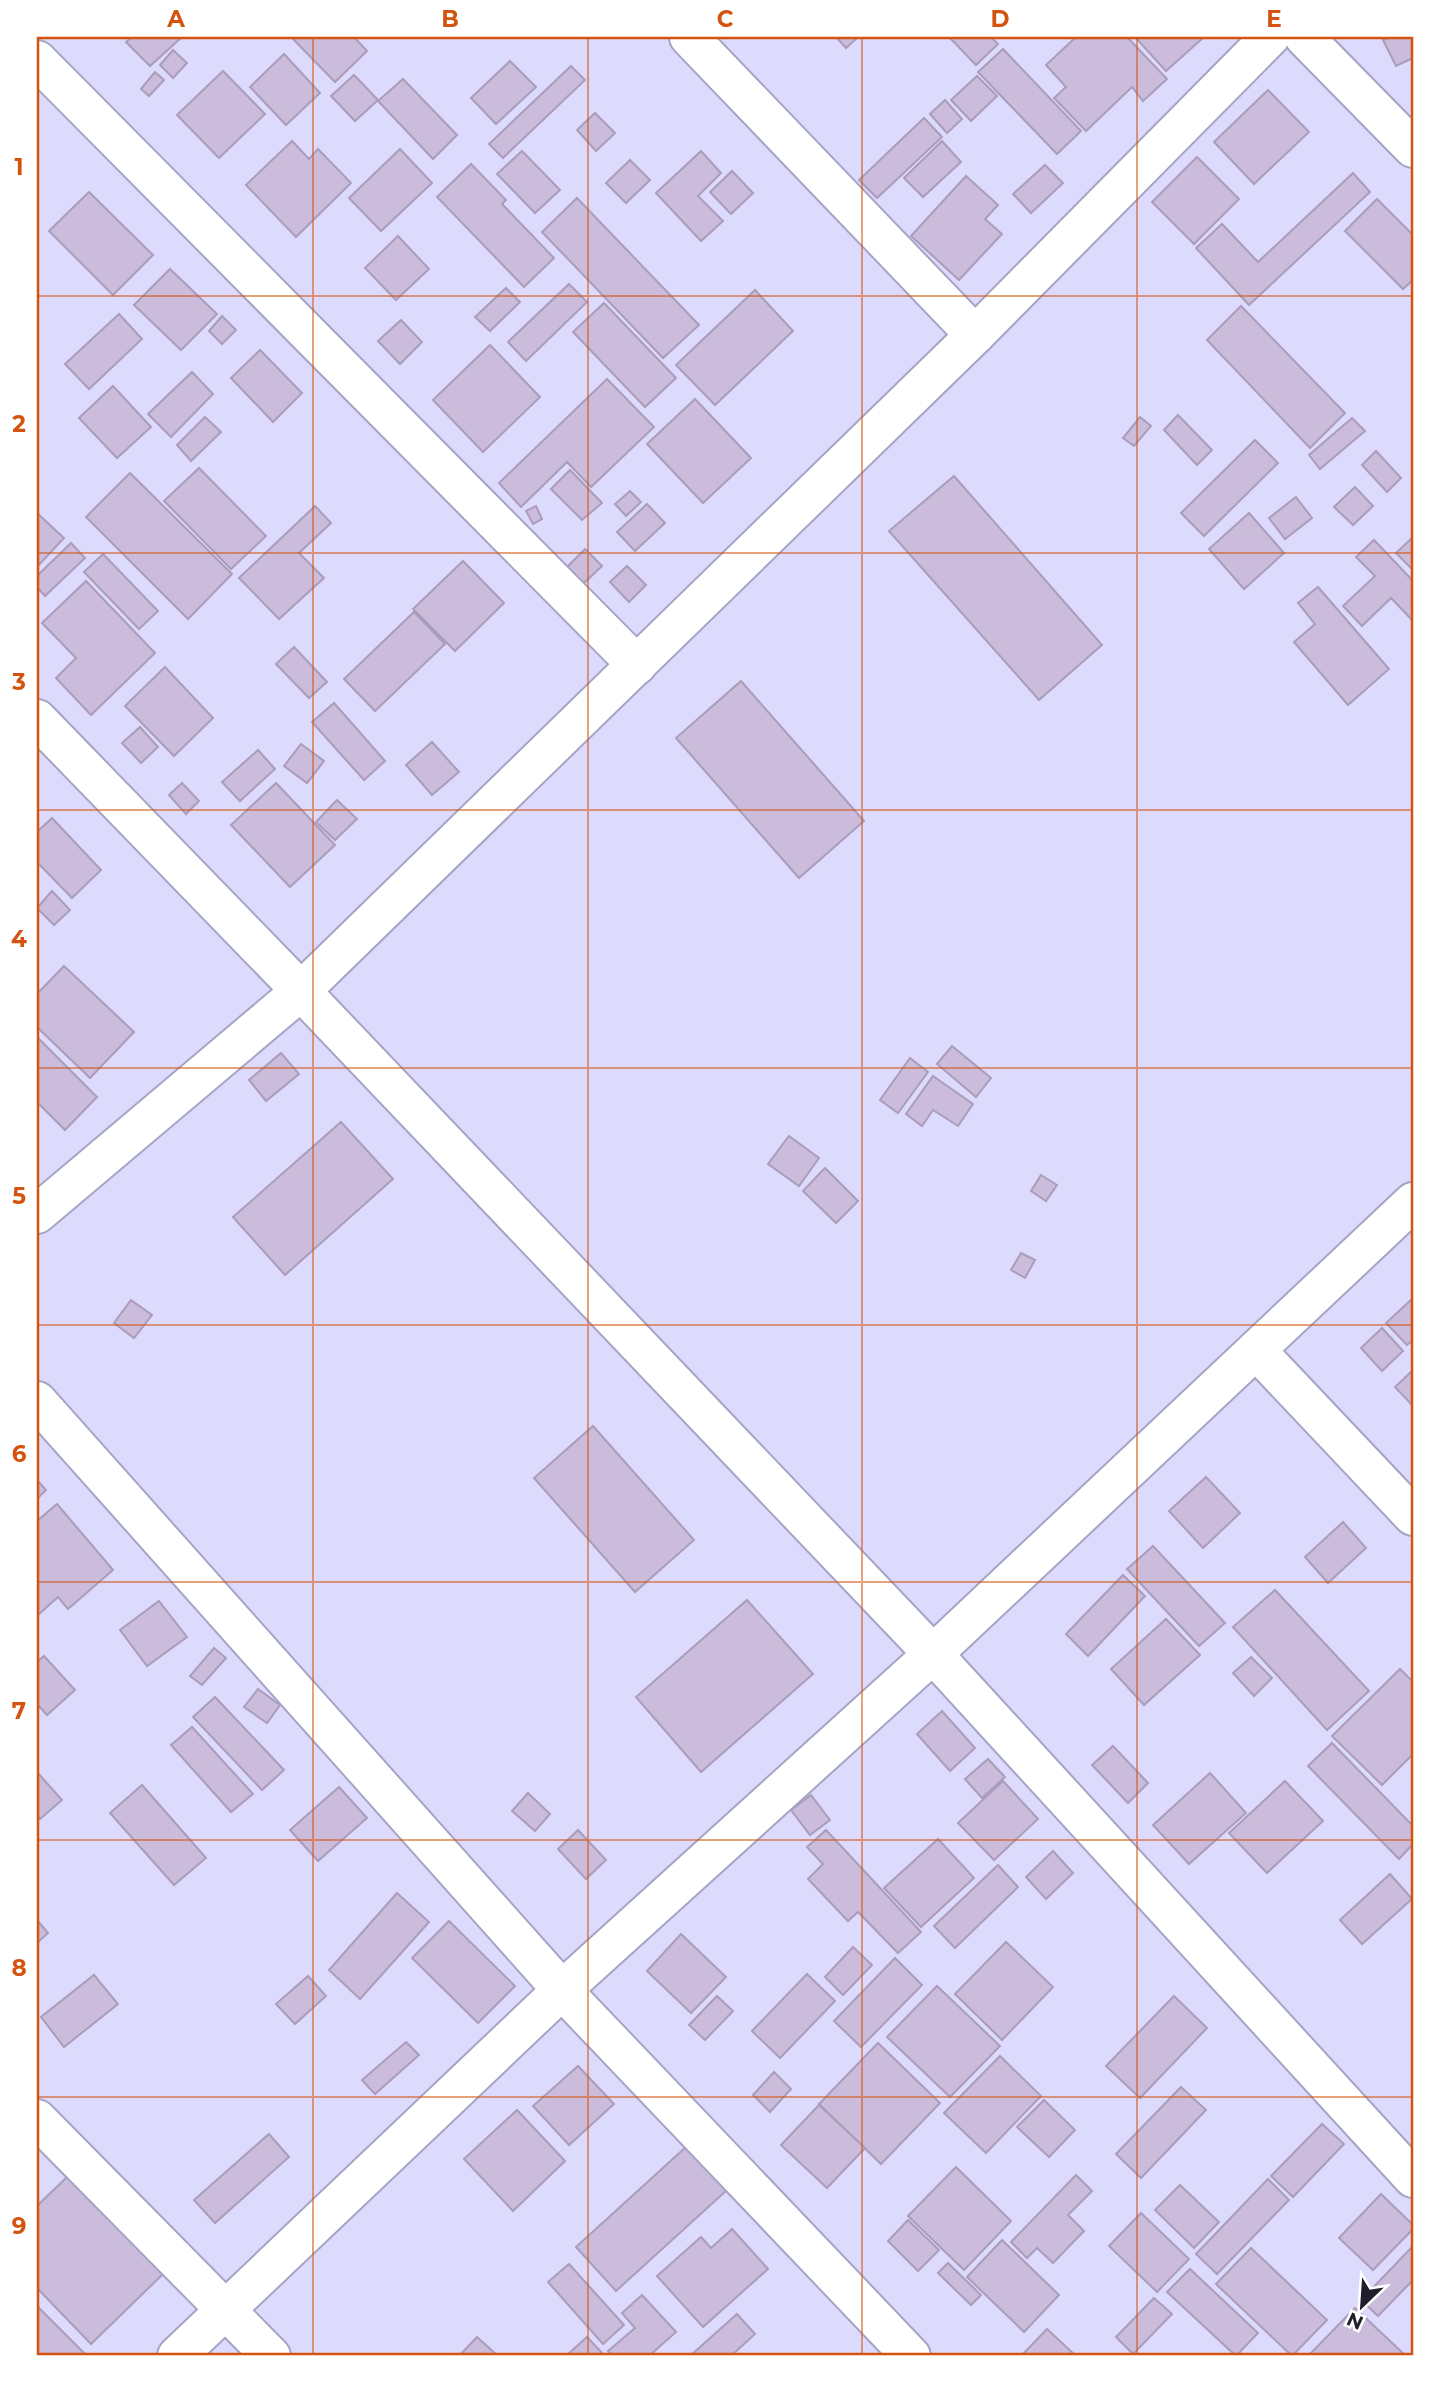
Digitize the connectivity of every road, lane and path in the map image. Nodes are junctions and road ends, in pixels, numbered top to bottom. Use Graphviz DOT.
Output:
graph roads {
  1 [pos="689,37"];
  2 [pos="1270,37"];
  3 [pos="1304,37"];
  4 [pos="37,60"];
  5 [pos="1413,148"];
  6 [pos="975,335"];
  7 [pos="637,666"];
  8 [pos="37,719"];
  9 [pos="301,990"];
  10 [pos="1413,1202"];
  11 [pos="37,1214"];
  12 [pos="1256,1350"];
  13 [pos="37,1401"];
  14 [pos="1413,1516"];
  15 [pos="933,1654"];
  16 [pos="562,1990"];
  17 [pos="37,2119"];
  18 [pos="1413,2178"];
  19 [pos="227,2309"];
  20 [pos="177,2356"];
  21 [pos="271,2356"];
  22 [pos="911,2356"];
  1 -- 6 [label="street"];
  2 -- 6 [label="street"];
  3 -- 5 [label="street"];
  4 -- 7 [label="street"];
  6 -- 7 [label="street"];
  7 -- 9 [label="street"];
  8 -- 9 [label="street"];
  9 -- 11 [label="street"];
  9 -- 15 [label="street"];
  10 -- 12 [label="street"];
  12 -- 14 [label="street"];
  12 -- 15 [label="street"];
  13 -- 16 [label="street"];
  15 -- 16 [label="street"];
  15 -- 18 [label="street"];
  16 -- 19 [label="street"];
  16 -- 22 [label="street"];
  17 -- 19 [label="street"];
  19 -- 20 [label="street"];
  19 -- 21 [label="street"];
}
